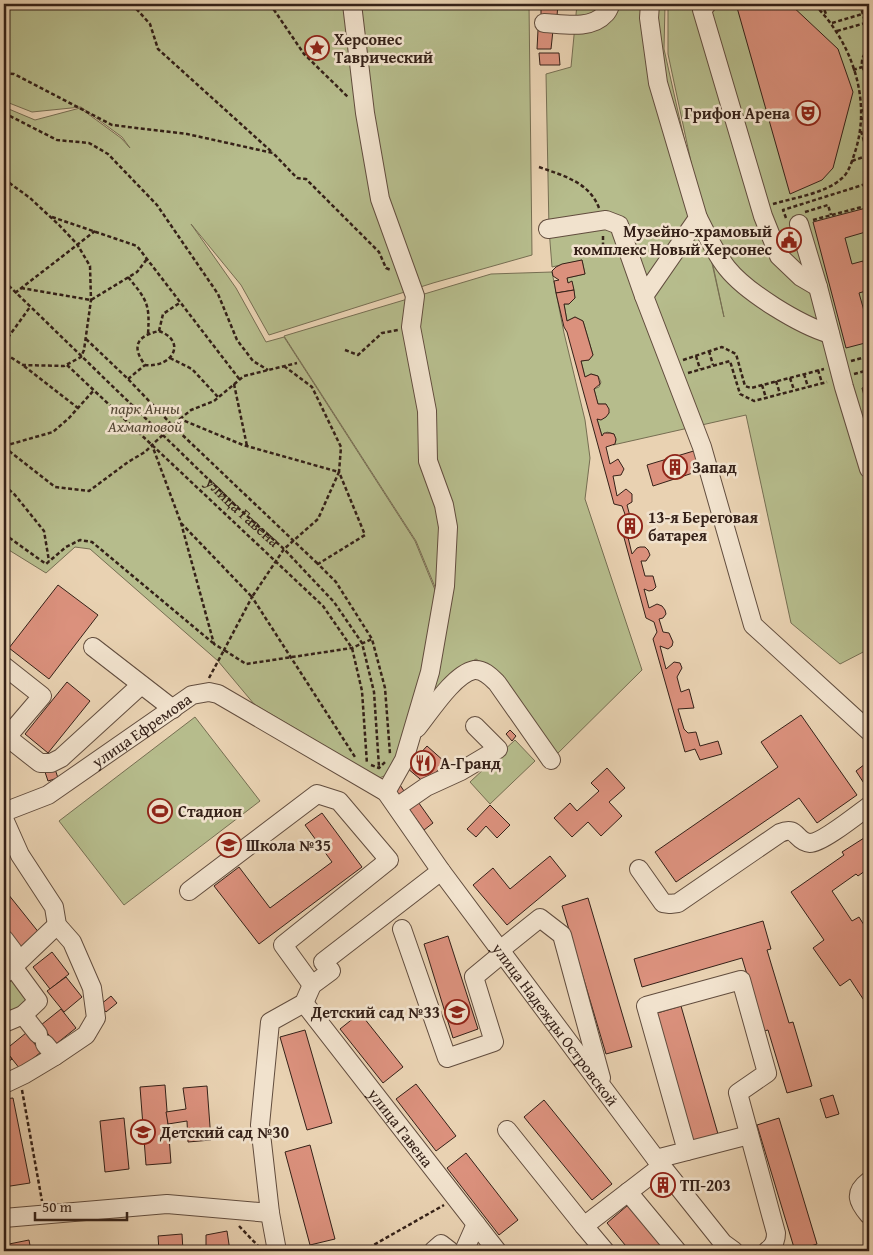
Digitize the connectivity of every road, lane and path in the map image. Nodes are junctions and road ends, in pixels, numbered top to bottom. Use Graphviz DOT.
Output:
graph roads {
  1 [pos="132,4"];
  2 [pos="270,4"];
  3 [pos="352,4"];
  4 [pos="611,4"];
  5 [pos="650,4"];
  6 [pos="814,4"];
  7 [pos="822,4"];
  8 [pos="860,4"];
  9 [pos="703,6"];
  10 [pos="869,12"];
  11 [pos="863,14"];
  12 [pos="826,16"];
  13 [pos="544,23"];
  14 [pos="832,23"];
  15 [pos="868,23"];
  16 [pos="837,31"];
  17 [pos="869,36"];
  18 [pos="869,49"];
  19 [pos="862,67"];
  20 [pos="853,70"];
  21 [pos="4,74"];
  22 [pos="869,76"];
  23 [pos="869,108"];
  24 [pos="862,111"];
  25 [pos="4,113"];
  26 [pos="364,113"];
  27 [pos="869,117"];
  28 [pos="861,119"];
  29 [pos="860,128"];
  30 [pos="273,153"];
  31 [pos="869,156"];
  32 [pos="852,160"];
  33 [pos="539,167"];
  34 [pos="4,180"];
  35 [pos="869,183"];
  36 [pos="869,205"];
  37 [pos="760,208"];
  38 [pos="831,215"];
  39 [pos="50,216"];
  40 [pos="798,217"];
  41 [pos="698,218"];
  42 [pos="602,222"];
  43 [pos="548,229"];
  44 [pos="95,231"];
  45 [pos="77,244"];
  46 [pos="603,253"];
  47 [pos="148,259"];
  48 [pos="128,277"];
  49 [pos="410,279"];
  50 [pos="4,282"];
  51 [pos="818,287"];
  52 [pos="21,288"];
  53 [pos="15,293"];
  54 [pos="644,296"];
  55 [pos="91,300"];
  56 [pos="181,302"];
  57 [pos="30,307"];
  58 [pos="411,327"];
  59 [pos="159,331"];
  60 [pos="148,334"];
  61 [pos="830,334"];
  62 [pos="86,339"];
  63 [pos="4,343"];
  64 [pos="344,350"];
  65 [pos="709,351"];
  66 [pos="4,353"];
  67 [pos="696,356"];
  68 [pos="81,357"];
  69 [pos="865,357"];
  70 [pos="170,358"];
  71 [pos="297,363"];
  72 [pos="23,365"];
  73 [pos="67,365"];
  74 [pos="145,365"];
  75 [pos="713,365"];
  76 [pos="284,366"];
  77 [pos="700,369"];
  78 [pos="268,370"];
  79 [pos="672,370"];
  80 [pos="818,370"];
  81 [pos="869,370"];
  82 [pos="840,371"];
  83 [pos="804,374"];
  84 [pos="790,378"];
  85 [pos="128,379"];
  86 [pos="240,380"];
  87 [pos="776,381"];
  88 [pos="822,383"];
  89 [pos="234,384"];
  90 [pos="762,385"];
  91 [pos="808,387"];
  92 [pos="94,390"];
  93 [pos="794,390"];
  94 [pos="780,394"];
  95 [pos="218,397"];
  96 [pos="766,398"];
  97 [pos="78,408"];
  98 [pos="180,419"];
  99 [pos="173,426"];
  100 [pos="162,435"];
  101 [pos="152,445"];
  102 [pos="247,446"];
  103 [pos="4,447"];
  104 [pos="869,469"];
  105 [pos="339,472"];
  106 [pos="4,485"];
  107 [pos="180,523"];
  108 [pos="4,534"];
  109 [pos="293,541"];
  110 [pos="284,549"];
  111 [pos="49,561"];
  112 [pos="276,562"];
  113 [pos="318,564"];
  114 [pos="252,597"];
  115 [pos="372,638"];
  116 [pos="362,643"];
  117 [pos="214,644"];
  118 [pos="93,647"];
  119 [pos="352,648"];
  120 [pos="224,650"];
  121 [pos="291,658"];
  122 [pos="4,666"];
  123 [pos="141,685"];
  124 [pos="200,692"];
  125 [pos="173,709"];
  126 [pos="475,726"];
  127 [pos="869,731"];
  128 [pos="411,735"];
  129 [pos="6,739"];
  130 [pos="357,760"];
  131 [pos="551,760"];
  132 [pos="362,762"];
  133 [pos="367,764"];
  134 [pos="379,768"];
  135 [pos="382,789"];
  136 [pos="869,806"];
  137 [pos="397,807"];
  138 [pos="4,812"];
  139 [pos="4,819"];
  140 [pos="640,869"];
  141 [pos="441,871"];
  142 [pos="189,891"];
  143 [pos="57,925"];
  144 [pos="402,929"];
  145 [pos="501,951"];
  146 [pos="8,958"];
  147 [pos="312,984"];
  148 [pos="304,1003"];
  149 [pos="23,1015"];
  150 [pos="4,1023"];
  151 [pos="46,1045"];
  152 [pos="12,1080"];
  153 [pos="604,1088"];
  154 [pos="507,1130"];
  155 [pos="749,1135"];
  156 [pos="687,1152"];
  157 [pos="659,1162"];
  158 [pos="869,1181"];
  159 [pos="628,1192"];
  160 [pos="456,1198"];
  161 [pos="270,1213"];
  162 [pos="45,1215"];
  163 [pos="869,1215"];
  164 [pos="4,1218"];
  165 [pos="476,1224"];
  166 [pos="584,1226"];
  167 [pos="277,1251"];
  168 [pos="363,1251"];
  169 [pos="433,1251"];
  170 [pos="450,1251"];
  171 [pos="464,1251"];
  172 [pos="497,1251"];
  173 [pos="604,1251"];
  174 [pos="677,1251"];
  175 [pos="734,1251"];
  176 [pos="767,1251"];
  1 -- 30 [label="path"];
  2 -- 26 [label="path"];
  3 -- 26 [label="street"];
  4 -- 13 [label="street"];
  5 -- 41 [label="street"];
  6 -- 12 [label="path"];
  7 -- 12 [label="path"];
  8 -- 11 [label="path"];
  9 -- 37 [label="street"];
  10 -- 11 [label="path"];
  11 -- 14 [label="path"];
  11 -- 15 [label="path"];
  12 -- 14 [label="path"];
  14 -- 16 [label="path"];
  15 -- 16 [label="path"];
  15 -- 17 [label="path"];
  16 -- 20 [label="path"];
  18 -- 19 [label="path"];
  19 -- 20 [label="path"];
  19 -- 22 [label="path"];
  20 -- 24 [label="path"];
  21 -- 30 [label="path"];
  23 -- 24 [label="path"];
  24 -- 28 [label="path"];
  25 -- 78 [label="path"];
  26 -- 49 [label="street"];
  27 -- 28 [label="path"];
  28 -- 29 [label="path"];
  29 -- 31 [label="path"];
  29 -- 32 [label="path"];
  30 -- 49 [label="path"];
  31 -- 32 [label="path"];
  32 -- 37 [label="path"];
  33 -- 42 [label="path"];
  34 -- 39 [label="path"];
  35 -- 40 [label="path"];
  36 -- 38 [label="path"];
  37 -- 51 [label="street"];
  38 -- 40 [label="path"];
  38 -- 40 [label="path"];
  39 -- 44 [label="path"];
  39 -- 45 [label="path"];
  40 -- 51 [label="street"];
  41 -- 54 [label="street"];
  41 -- 61 [label="street"];
  42 -- 43 [label="street"];
  42 -- 46 [label="path"];
  42 -- 54 [label="street"];
  44 -- 45 [label="path"];
  44 -- 47 [label="path"];
  45 -- 52 [label="path"];
  45 -- 55 [label="path"];
  47 -- 48 [label="path"];
  47 -- 56 [label="path"];
  48 -- 55 [label="path"];
  48 -- 60 [label="path"];
  49 -- 58 [label="street"];
  50 -- 53 [label="path, улица Гавена"];
  51 -- 61 [label="street"];
  52 -- 53 [label="path"];
  52 -- 55 [label="path"];
  53 -- 57 [label="path, улица Гавена"];
  54 -- 79 [label="street"];
  55 -- 62 [label="path"];
  56 -- 59 [label="path"];
  56 -- 86 [label="path"];
  57 -- 63 [label="path"];
  57 -- 68 [label="path, улица Гавена"];
  58 -- 64 [label="path"];
  58 -- 128 [label="street"];
  59 -- 60 [label="path"];
  59 -- 70 [label="path"];
  60 -- 74 [label="path"];
  61 -- 82 [label="street"];
  62 -- 68 [label="path"];
  62 -- 85 [label="path"];
  65 -- 67 [label="path"];
  65 -- 75 [label="path"];
  65 -- 90 [label="path"];
  66 -- 72 [label="path"];
  67 -- 77 [label="path"];
  67 -- 79 [label="path"];
  68 -- 73 [label="path"];
  68 -- 100 [label="path, улица Гавена"];
  69 -- 81 [label="path"];
  70 -- 74 [label="path"];
  70 -- 95 [label="path"];
  71 -- 76 [label="path"];
  72 -- 73 [label="path"];
  72 -- 97 [label="path"];
  73 -- 92 [label="path"];
  74 -- 85 [label="path"];
  75 -- 77 [label="path"];
  75 -- 96 [label="path"];
  76 -- 78 [label="path"];
  76 -- 105 [label="path"];
  77 -- 79 [label="path"];
  78 -- 86 [label="path"];
  79 -- 127 [label="street"];
  80 -- 82 [label="path"];
  80 -- 83 [label="path"];
  80 -- 88 [label="path"];
  82 -- 88 [label="path"];
  82 -- 104 [label="street"];
  83 -- 84 [label="path"];
  83 -- 91 [label="path"];
  84 -- 87 [label="path"];
  84 -- 93 [label="path"];
  85 -- 99 [label="path"];
  86 -- 89 [label="path"];
  87 -- 90 [label="path"];
  87 -- 94 [label="path"];
  88 -- 91 [label="path"];
  89 -- 95 [label="path"];
  89 -- 102 [label="path"];
  90 -- 96 [label="path"];
  91 -- 93 [label="path"];
  92 -- 97 [label="path"];
  92 -- 101 [label="path"];
  93 -- 94 [label="path"];
  94 -- 96 [label="path"];
  95 -- 98 [label="path"];
  97 -- 103 [label="path"];
  98 -- 99 [label="path"];
  98 -- 102 [label="path"];
  99 -- 100 [label="path"];
  99 -- 109 [label="path"];
  100 -- 101 [label="path"];
  100 -- 110 [label="path, улица Гавена"];
  101 -- 103 [label="path"];
  101 -- 107 [label="path"];
  101 -- 112 [label="path"];
  102 -- 105 [label="path"];
  105 -- 109 [label="path"];
  105 -- 113 [label="path"];
  106 -- 111 [label="path"];
  107 -- 114 [label="path"];
  107 -- 117 [label="path"];
  108 -- 111 [label="path"];
  109 -- 110 [label="path"];
  109 -- 113 [label="path"];
  110 -- 112 [label="path"];
  110 -- 116 [label="path, улица Гавена"];
  111 -- 117 [label="path"];
  112 -- 114 [label="path"];
  112 -- 119 [label="path"];
  113 -- 115 [label="path"];
  114 -- 120 [label="path"];
  114 -- 121 [label="path"];
  115 -- 116 [label="path"];
  115 -- 134 [label="path"];
  116 -- 119 [label="path"];
  116 -- 134 [label="path, улица Гавена"];
  117 -- 120 [label="path"];
  118 -- 123 [label="street"];
  119 -- 121 [label="path"];
  119 -- 133 [label="path"];
  120 -- 121 [label="path"];
  120 -- 124 [label="path"];
  121 -- 130 [label="path"];
  122 -- 129 [label="street"];
  123 -- 125 [label="street"];
  123 -- 129 [label="street"];
  124 -- 125 [label="street, улица Ефремова"];
  124 -- 135 [label="street, улица Ефремова"];
  125 -- 138 [label="street, улица Ефремова"];
  126 -- 137 [label="street"];
  128 -- 131 [label="street"];
  128 -- 135 [label="street"];
  132 -- 133 [label="path"];
  133 -- 134 [label="path"];
  134 -- 135 [label="path, улица Гавена"];
  135 -- 137 [label="street, улица Надежды Островской"];
  136 -- 140 [label="street"];
  137 -- 141 [label="street, улица Надежды Островской"];
  139 -- 143 [label="street"];
  141 -- 145 [label="street, улица Надежды Островской"];
  141 -- 147 [label="street"];
  142 -- 147 [label="street"];
  143 -- 146 [label="street"];
  143 -- 151 [label="street"];
  144 -- 145 [label="street"];
  145 -- 153 [label="street, улица Надежды Островской"];
  145 -- 153 [label="street"];
  146 -- 149 [label="street"];
  147 -- 148 [label="street"];
  148 -- 160 [label="street, улица Гавена"];
  148 -- 161 [label="street"];
  149 -- 150 [label="street"];
  149 -- 151 [label="street"];
  151 -- 152 [label="street"];
  152 -- 162 [label="path"];
  153 -- 157 [label="street, улица Надежды Островской"];
  154 -- 166 [label="street"];
  155 -- 156 [label="street"];
  155 -- 156 [label="street"];
  155 -- 176 [label="street"];
  156 -- 157 [label="street"];
  157 -- 159 [label="street"];
  157 -- 175 [label="street, улица Надежды Островской"];
  158 -- 163 [label="street"];
  159 -- 166 [label="street"];
  159 -- 174 [label="street"];
  160 -- 165 [label="street, улица Гавена"];
  160 -- 168 [label="path"];
  161 -- 162 [label="street"];
  161 -- 167 [label="street"];
  162 -- 164 [label="street"];
  165 -- 171 [label="street"];
  165 -- 172 [label="street, улица Гавена"];
  166 -- 173 [label="street"];
  169 -- 170 [label="street"];
}
